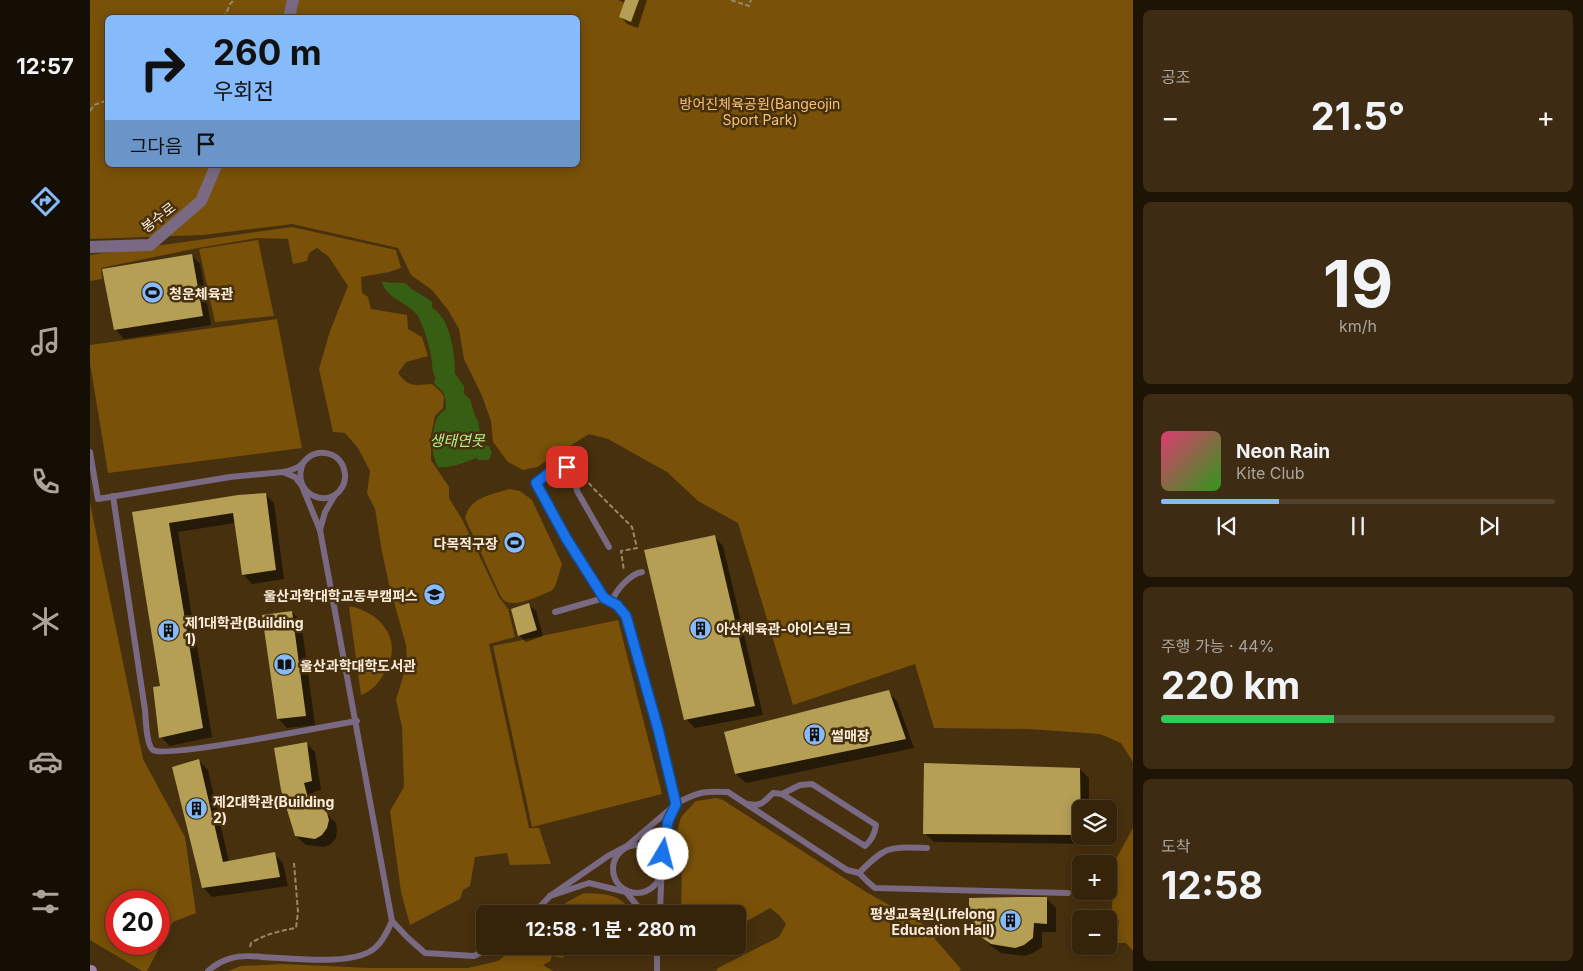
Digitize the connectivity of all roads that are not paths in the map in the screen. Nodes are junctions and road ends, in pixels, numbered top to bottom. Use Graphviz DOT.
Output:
graph roads {
  1 [pos="293,0"];
  2 [pos="290,15"];
  3 [pos="216,167"];
  4 [pos="90,248"];
  5 [pos="90,452"];
  6 [pos="303,463"];
  7 [pos="283,472"];
  8 [pos="302,486"];
  9 [pos="335,495"];
  10 [pos="113,496"];
  11 [pos="320,530"];
  12 [pos="609,547"];
  13 [pos="642,572"];
  14 [pos="604,598"];
  15 [pos="612,601"];
  16 [pos="555,612"];
  17 [pos="357,721"];
  18 [pos="782,794"];
  19 [pos="744,803"];
  20 [pos="676,804"];
  21 [pos="627,846"];
  22 [pos="927,848"];
  23 [pos="661,870"];
  24 [pos="859,873"];
  25 [pos="626,892"];
  26 [pos="1068,893"];
  27 [pos="550,896"];
  28 [pos="542,905"];
  29 [pos="637,905"];
  30 [pos="660,905"];
  31 [pos="392,921"];
  32 [pos="476,955"];
  33 [pos="657,955"];
  34 [pos="208,971"];
  35 [pos="658,971"];
  1 -- 2 [label="street"];
  3 -- 4 [label="street, 봉수로"];
  5 -- 10 [label="lane"];
  6 -- 7 [label="lane"];
  6 -- 8 [label="lane"];
  6 -- 9 [label="lane"];
  7 -- 8 [label="lane"];
  7 -- 10 [label="lane"];
  8 -- 9 [label="lane"];
  8 -- 11 [label="lane"];
  9 -- 11 [label="lane"];
  10 -- 17 [label="lane"];
  11 -- 17 [label="lane"];
  12 -- 14 [label="lane"];
  13 -- 15 [label="lane"];
  14 -- 15 [label="lane"];
  14 -- 16 [label="lane"];
  15 -- 20 [label="lane"];
  17 -- 31 [label="lane"];
  18 -- 18 [label="lane"];
  18 -- 19 [label="lane"];
  19 -- 20 [label="lane"];
  19 -- 24 [label="lane"];
  20 -- 21 [label="lane"];
  20 -- 23 [label="lane"];
  21 -- 23 [label="lane"];
  21 -- 25 [label="lane"];
  21 -- 27 [label="lane"];
  22 -- 24 [label="lane"];
  23 -- 25 [label="lane"];
  23 -- 30 [label="lane"];
  24 -- 26 [label="lane"];
  25 -- 27 [label="lane"];
  25 -- 29 [label="lane"];
  27 -- 28 [label="lane"];
  31 -- 32 [label="lane"];
  31 -- 34 [label="lane"];
  33 -- 35 [label="lane"];
}
